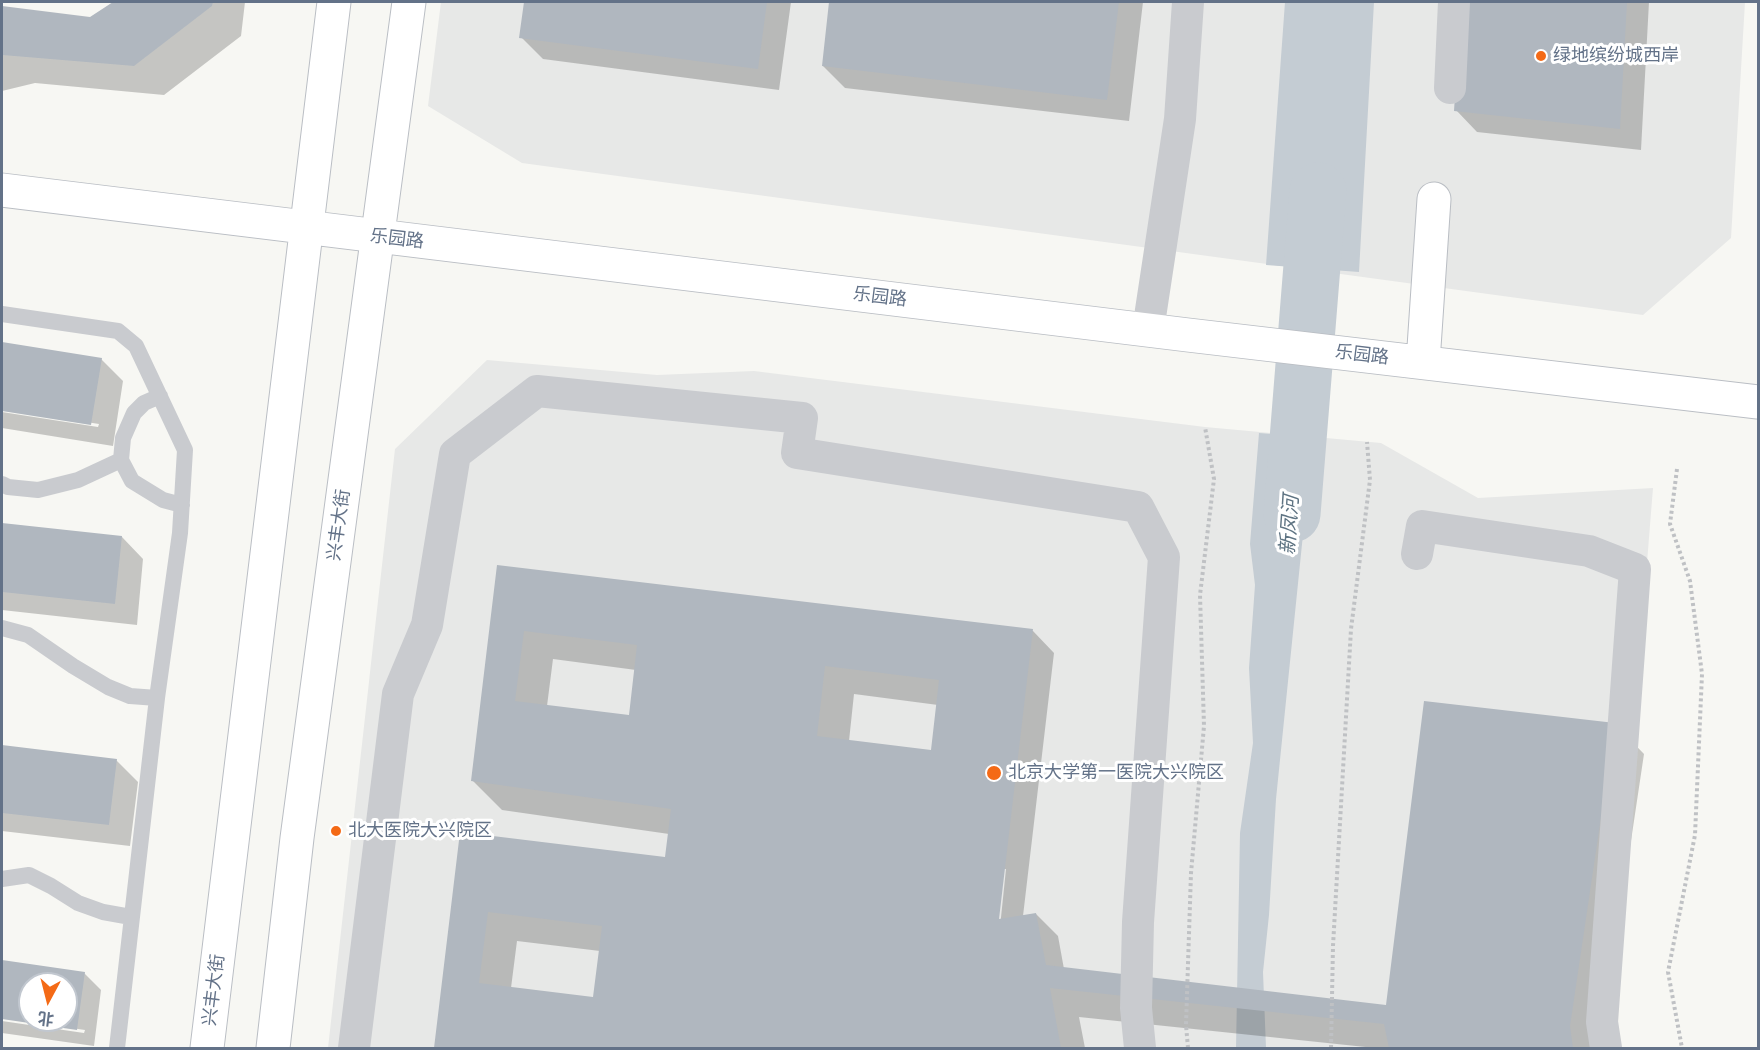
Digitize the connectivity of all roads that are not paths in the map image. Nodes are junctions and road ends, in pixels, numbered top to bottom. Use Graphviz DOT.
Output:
graph roads {
  1 [pos="334,2"];
  2 [pos="409,2"];
  3 [pos="1188,2"];
  4 [pos="1454,2"];
  5 [pos="1450,88"];
  6 [pos="2,190"];
  7 [pos="1434,199"];
  8 [pos="308,227"];
  9 [pos="378,237"];
  10 [pos="2,314"];
  11 [pos="1148,330"];
  12 [pos="1423,362"];
  13 [pos="160,396"];
  14 [pos="1758,402"];
  15 [pos="121,460"];
  16 [pos="2,483"];
  17 [pos="182,505"];
  18 [pos="1417,554"];
  19 [pos="2,628"];
  20 [pos="158,698"];
  21 [pos="2,879"];
  22 [pos="131,917"];
  23 [pos="117,1048"];
  24 [pos="207,1048"];
  25 [pos="273,1048"];
  26 [pos="354,1048"];
  27 [pos="1140,1048"];
  28 [pos="1606,1048"];
  1 -- 8 [label="main road, 兴丰大街"];
  2 -- 9 [label="main road, 兴丰大街"];
  3 -- 11 [label="street"];
  4 -- 5 [label="street"];
  6 -- 8 [label="main road, 乐园路"];
  7 -- 12 [label="main road"];
  8 -- 9 [label="main road, 乐园路"];
  8 -- 24 [label="main road, 兴丰大街"];
  9 -- 11 [label="main road, 乐园路"];
  9 -- 25 [label="main road, 兴丰大街"];
  10 -- 13 [label="lane"];
  11 -- 12 [label="main road, 乐园路"];
  12 -- 14 [label="main road, 乐园路"];
  13 -- 15 [label="lane"];
  13 -- 17 [label="lane"];
  15 -- 16 [label="lane"];
  15 -- 17 [label="lane"];
  17 -- 20 [label="lane"];
  18 -- 28 [label="street"];
  19 -- 20 [label="lane"];
  20 -- 22 [label="lane"];
  21 -- 22 [label="lane"];
  22 -- 23 [label="lane"];
  26 -- 27 [label="street"];
}
